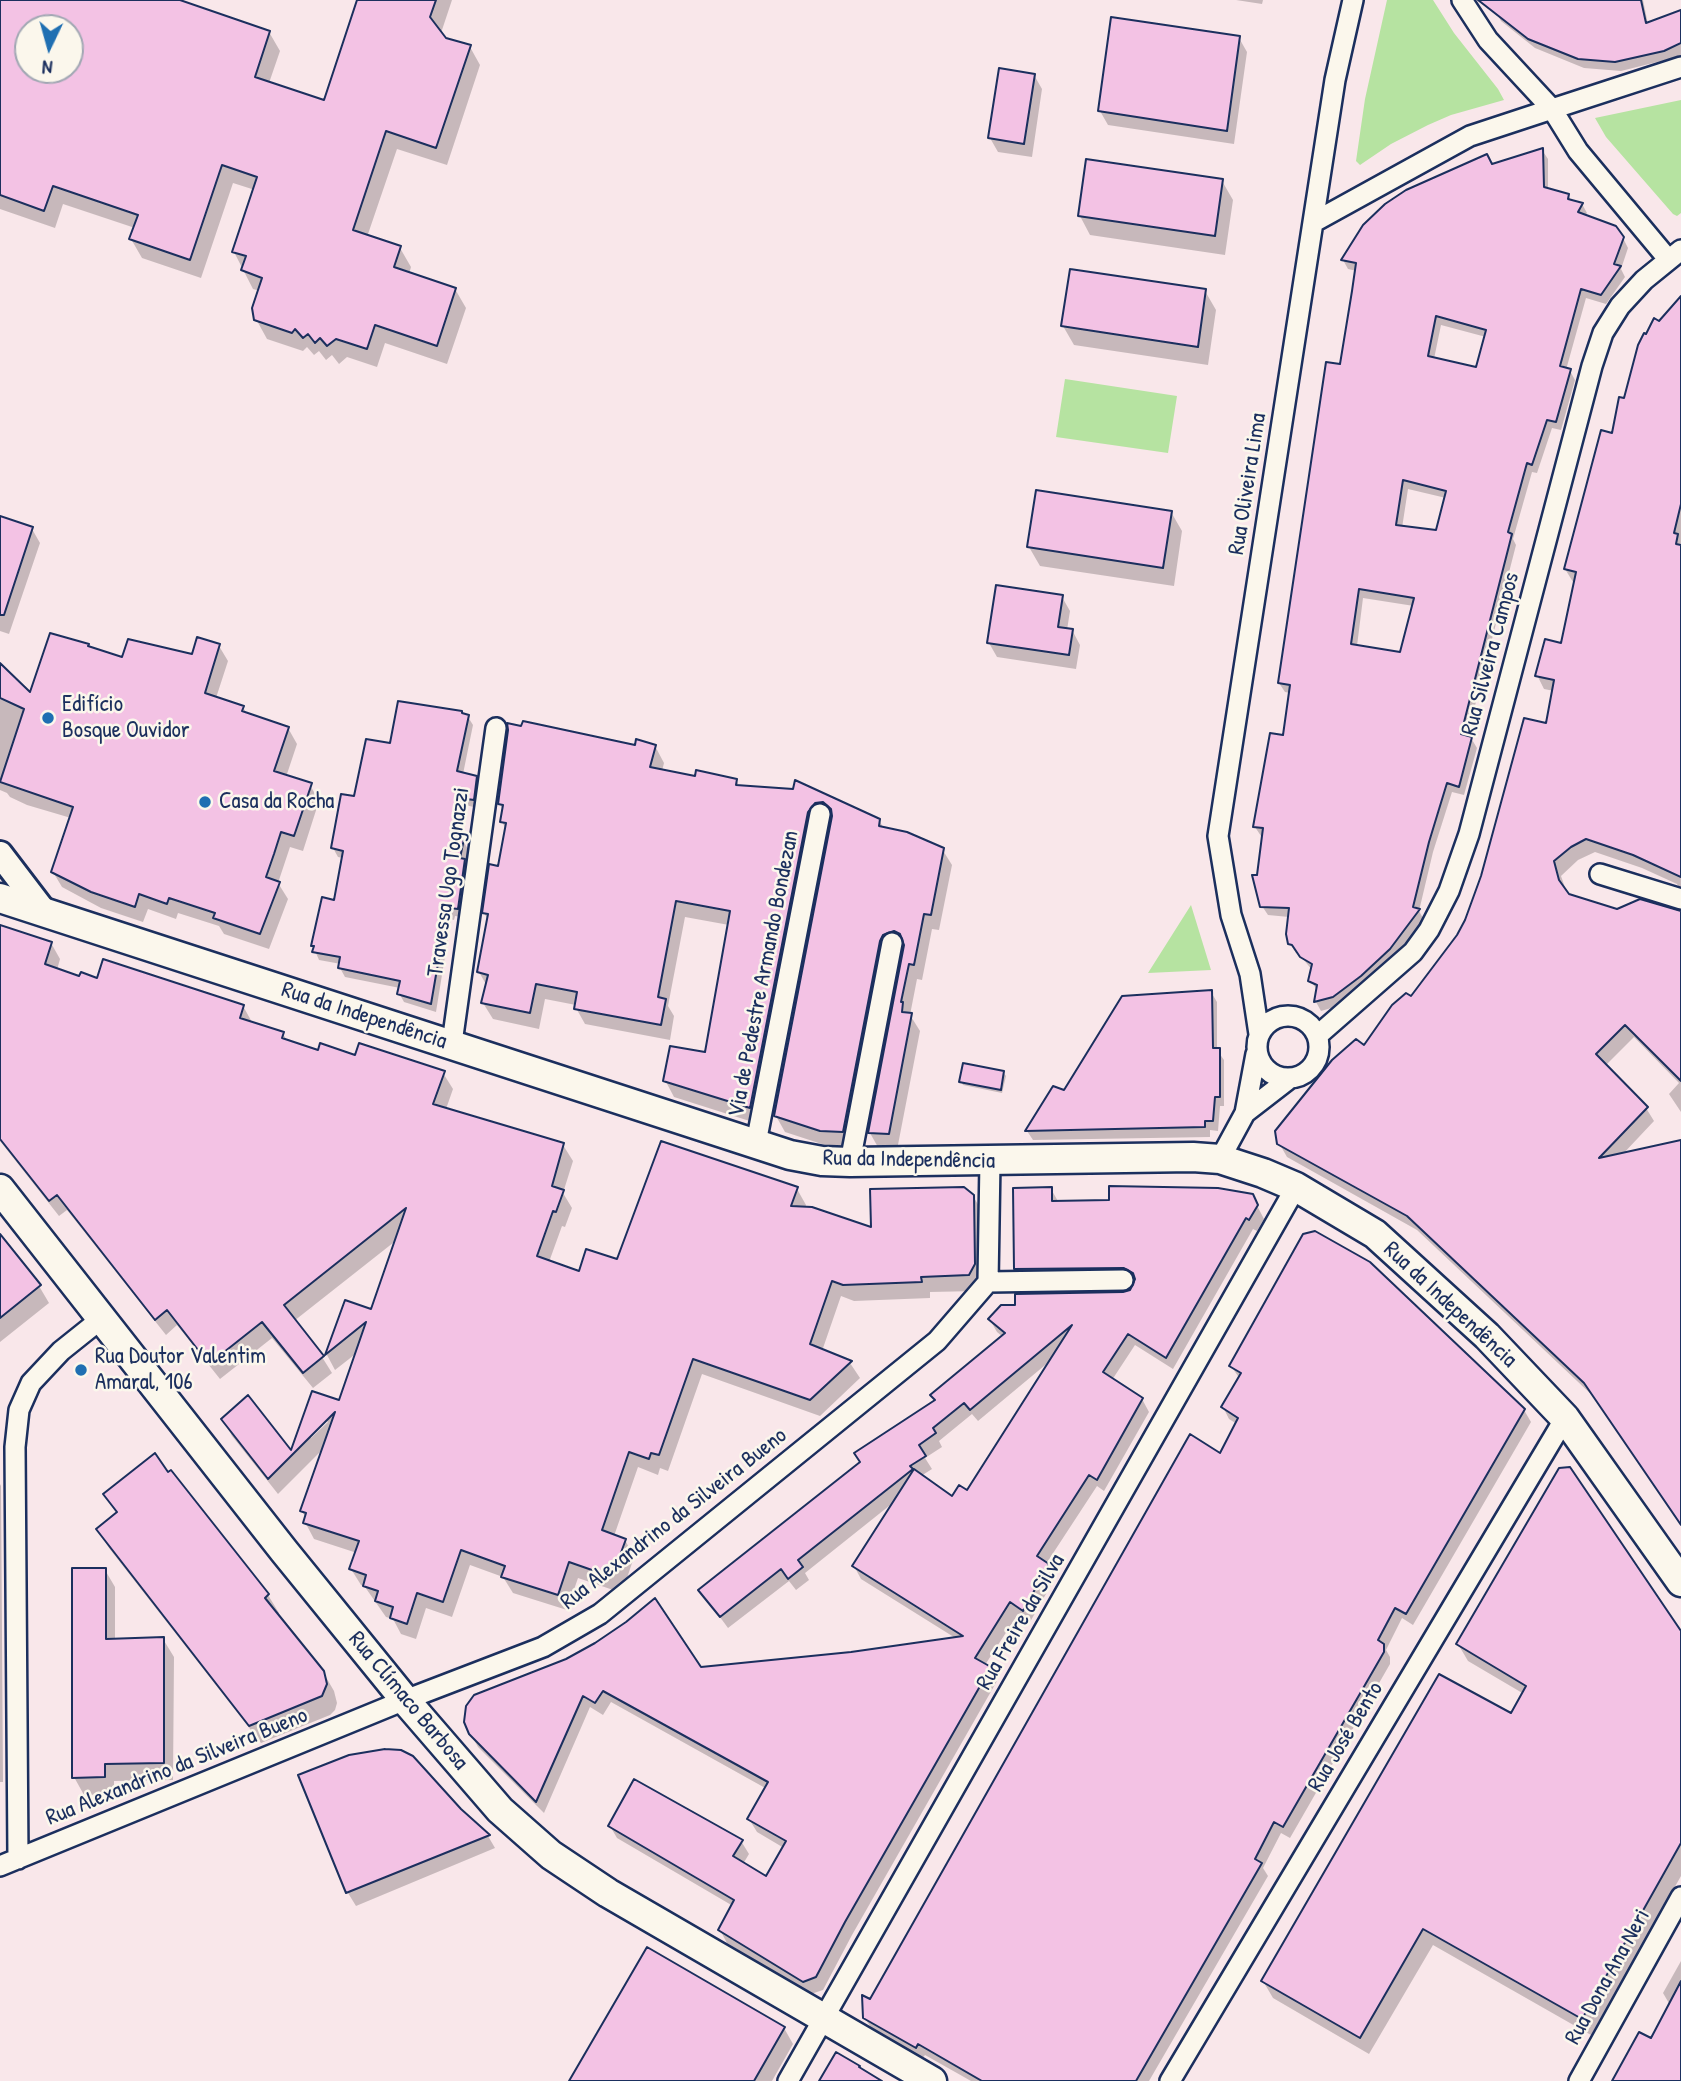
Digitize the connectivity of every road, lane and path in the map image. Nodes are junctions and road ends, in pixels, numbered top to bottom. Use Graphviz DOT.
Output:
graph roads {
  1 [pos="1353,0"];
  2 [pos="1462,0"];
  3 [pos="1681,67"];
  4 [pos="1552,109"];
  5 [pos="1314,222"];
  6 [pos="1674,255"];
  7 [pos="496,728"];
  8 [pos="820,814"];
  9 [pos="0,854"];
  10 [pos="1600,874"];
  11 [pos="0,898"];
  12 [pos="1681,900"];
  13 [pos="45,912"];
  14 [pos="892,943"];
  15 [pos="1250,974"];
  16 [pos="1278,1017"];
  17 [pos="1259,1034"];
  18 [pos="1317,1036"];
  19 [pos="452,1043"];
  20 [pos="1256,1054"];
  21 [pos="1289,1079"];
  22 [pos="1245,1113"];
  23 [pos="756,1143"];
  24 [pos="1220,1159"];
  25 [pos="990,1161"];
  26 [pos="849,1162"];
  27 [pos="1296,1187"];
  28 [pos="0,1189"];
  29 [pos="1123,1280"];
  30 [pos="989,1282"];
  31 [pos="101,1319"];
  32 [pos="1565,1418"];
  33 [pos="1681,1582"];
  34 [pos="405,1700"];
  35 [pos="9,1863"];
  36 [pos="1681,1897"];
  37 [pos="823,2019"];
  38 [pos="788,2081"];
  39 [pos="932,2081"];
  40 [pos="1170,2081"];
  41 [pos="1579,2081"];
  1 -- 5 [label="street, Rua Oliveira Lima"];
  2 -- 4 [label="street"];
  3 -- 4 [label="street"];
  4 -- 5 [label="street"];
  4 -- 6 [label="street"];
  5 -- 15 [label="street, Rua Oliveira Lima"];
  6 -- 18 [label="street, Rua Silveira Campos"];
  7 -- 19 [label="street, Travessa Ugo Tognazzi"];
  8 -- 23 [label="street, Via de Pedestre Armando Bondezan"];
  9 -- 13 [label="street"];
  10 -- 12 [label="street"];
  11 -- 13 [label="main road, Rua da Independência"];
  13 -- 19 [label="main road, Rua da Independência"];
  14 -- 26 [label="street"];
  15 -- 16 [label="street, Rua Oliveira Lima"];
  15 -- 17 [label="street, Rua Oliveira Lima"];
  16 -- 17 [label="street"];
  16 -- 18 [label="street"];
  17 -- 20 [label="street"];
  18 -- 21 [label="street"];
  19 -- 23 [label="main road, Rua da Independência"];
  20 -- 21 [label="street"];
  20 -- 22 [label="street"];
  21 -- 22 [label="street"];
  22 -- 24 [label="street"];
  23 -- 26 [label="main road, Rua da Independência"];
  24 -- 25 [label="main road, Rua da Independência"];
  24 -- 27 [label="main road, Rua da Independência"];
  25 -- 26 [label="main road, Rua da Independência"];
  25 -- 30 [label="street"];
  27 -- 32 [label="main road, Rua da Independência"];
  27 -- 37 [label="street, Rua Freire da Silva"];
  28 -- 31 [label="main road, Rua Clímaco Barbosa"];
  29 -- 30 [label="street"];
  30 -- 34 [label="street, Rua Alexandrino da Silveira Bueno"];
  31 -- 34 [label="main road, Rua Clímaco Barbosa"];
  31 -- 35 [label="street"];
  32 -- 33 [label="main road, Rua da Independência"];
  32 -- 40 [label="street, Rua José Bento"];
  34 -- 35 [label="street, Rua Alexandrino da Silveira Bueno"];
  34 -- 37 [label="main road, Rua Clímaco Barbosa"];
  36 -- 41 [label="street, Rua Dona Ana Neri"];
  37 -- 38 [label="street, Rua Freire da Silva"];
  37 -- 39 [label="main road, Rua Clímaco Barbosa"];
}
